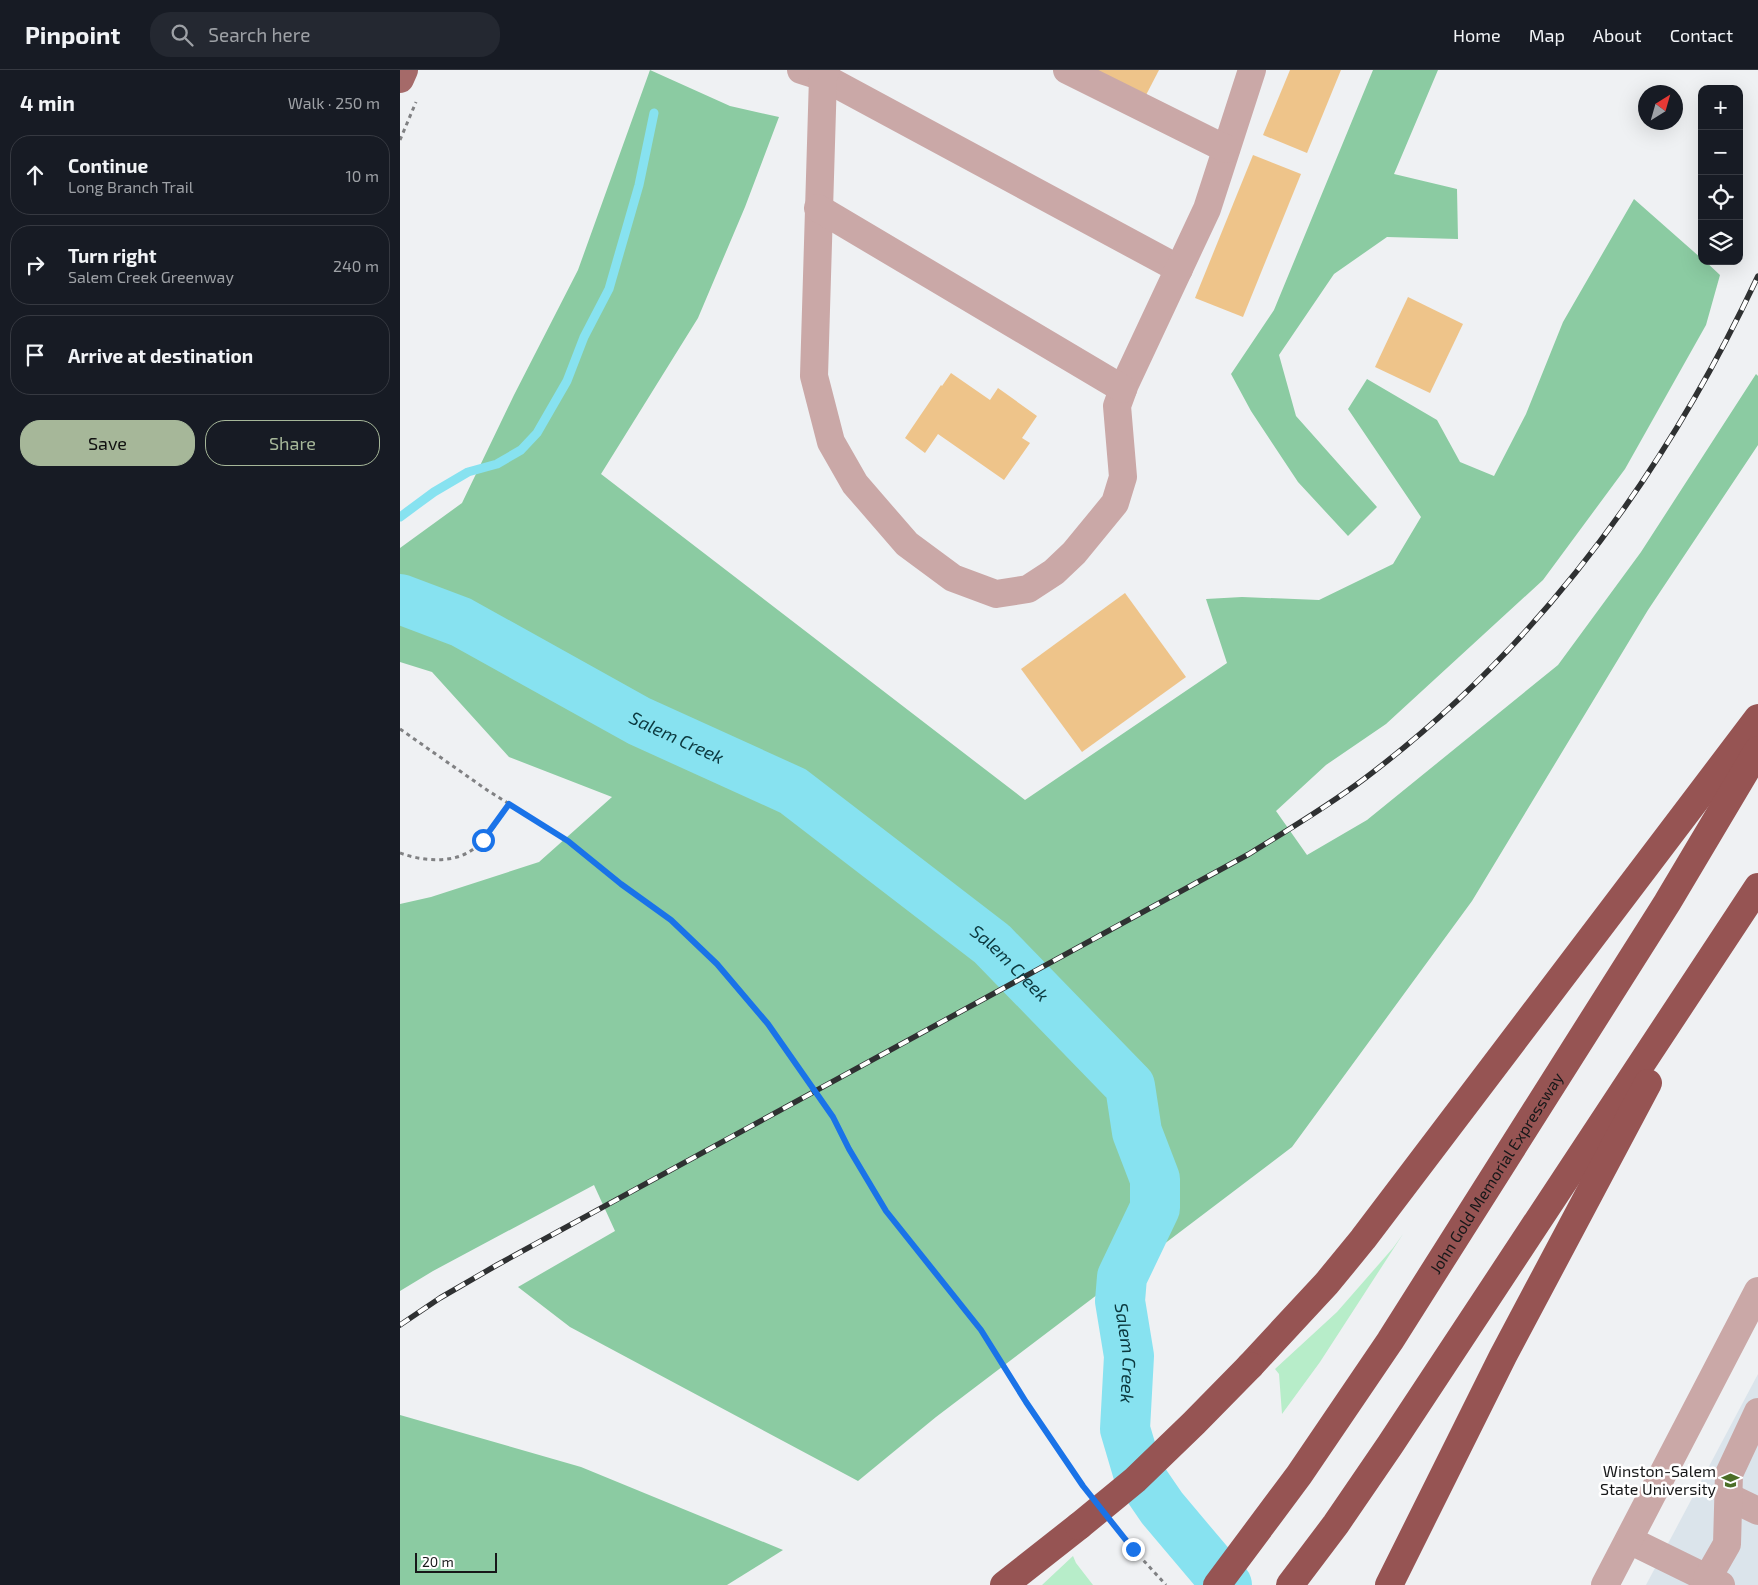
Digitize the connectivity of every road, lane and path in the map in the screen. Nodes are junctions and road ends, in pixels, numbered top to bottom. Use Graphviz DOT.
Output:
graph roads {
  1 [pos="404,70"];
  2 [pos="1066,70"];
  3 [pos="1252,70"];
  4 [pos="817,72"];
  5 [pos="400,79"];
  6 [pos="1226,149"];
  7 [pos="818,208"];
  8 [pos="1179,269"];
  9 [pos="1123,388"];
  10 [pos="1758,718"];
  11 [pos="400,729"];
  12 [pos="1758,750"];
  13 [pos="509,804"];
  14 [pos="400,853"];
  15 [pos="1758,887"];
  16 [pos="1729,932"];
  17 [pos="1757,1297"];
  18 [pos="1758,1412"];
  19 [pos="1089,1493"];
  20 [pos="1729,1497"];
  21 [pos="1758,1511"];
  22 [pos="1116,1528"];
  23 [pos="1629,1540"];
  24 [pos="1714,1582"];
  25 [pos="1004,1585"];
  26 [pos="1166,1585"];
  27 [pos="1216,1585"];
  28 [pos="1290,1585"];
  29 [pos="1388,1585"];
  30 [pos="1605,1585"];
  1 -- 5 [label="main road"];
  2 -- 6 [label="street"];
  3 -- 6 [label="street"];
  4 -- 7 [label="street"];
  4 -- 8 [label="street"];
  6 -- 8 [label="street"];
  7 -- 9 [label="street"];
  7 -- 9 [label="street"];
  8 -- 9 [label="street"];
  10 -- 25 [label="highway, bridge"];
  11 -- 13 [label="path"];
  12 -- 27 [label="highway, John Gold Memorial Expressway"];
  13 -- 14 [label="path"];
  13 -- 19 [label="path"];
  15 -- 16 [label="highway"];
  16 -- 28 [label="highway"];
  16 -- 29 [label="highway"];
  17 -- 23 [label="street"];
  18 -- 20 [label="street"];
  20 -- 21 [label="street"];
  20 -- 24 [label="street"];
  22 -- 26 [label="path"];
  23 -- 24 [label="street"];
  23 -- 30 [label="street"];
}
